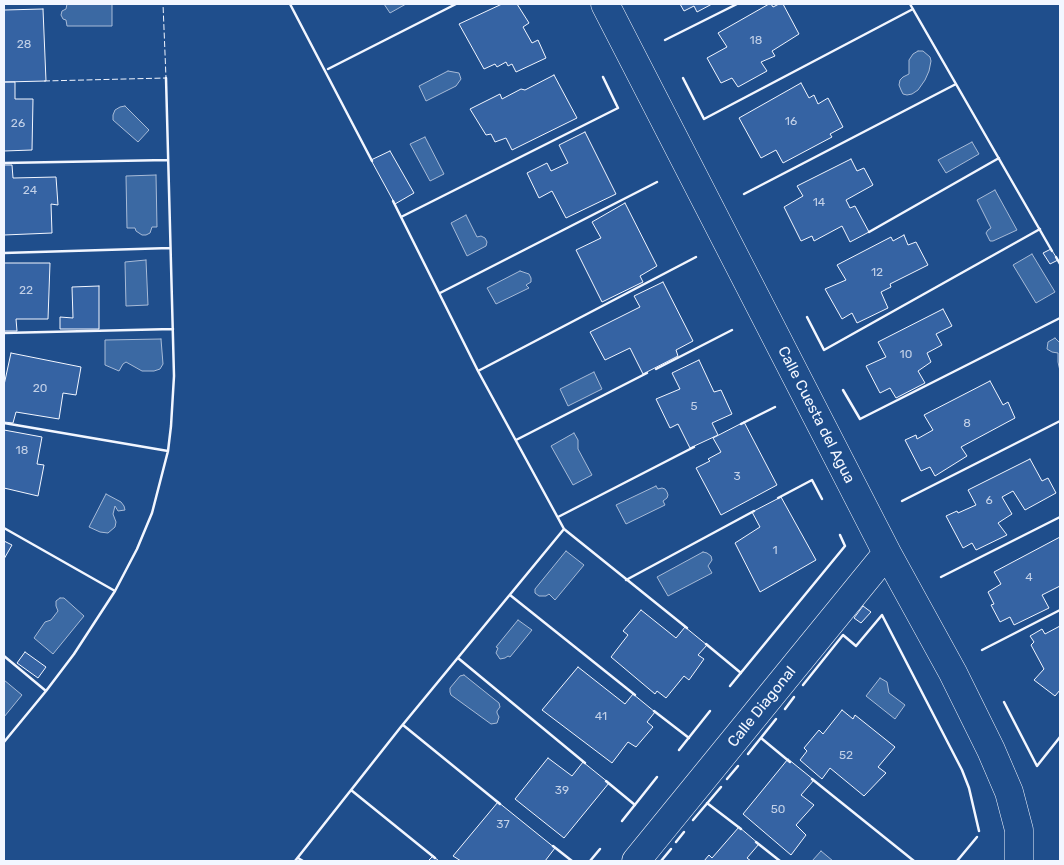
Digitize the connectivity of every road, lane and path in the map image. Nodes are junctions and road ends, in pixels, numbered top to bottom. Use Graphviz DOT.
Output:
graph roads {
  1 [pos="605,4"];
  2 [pos="887,553"];
  3 [pos="636,861"];
  4 [pos="1019,861"];
  1 -- 2 [label="street, Calle Cuesta del Agua"];
  2 -- 3 [label="street, Calle Diagonal"];
  2 -- 4 [label="street, Calle Cuesta del Agua"];
}
